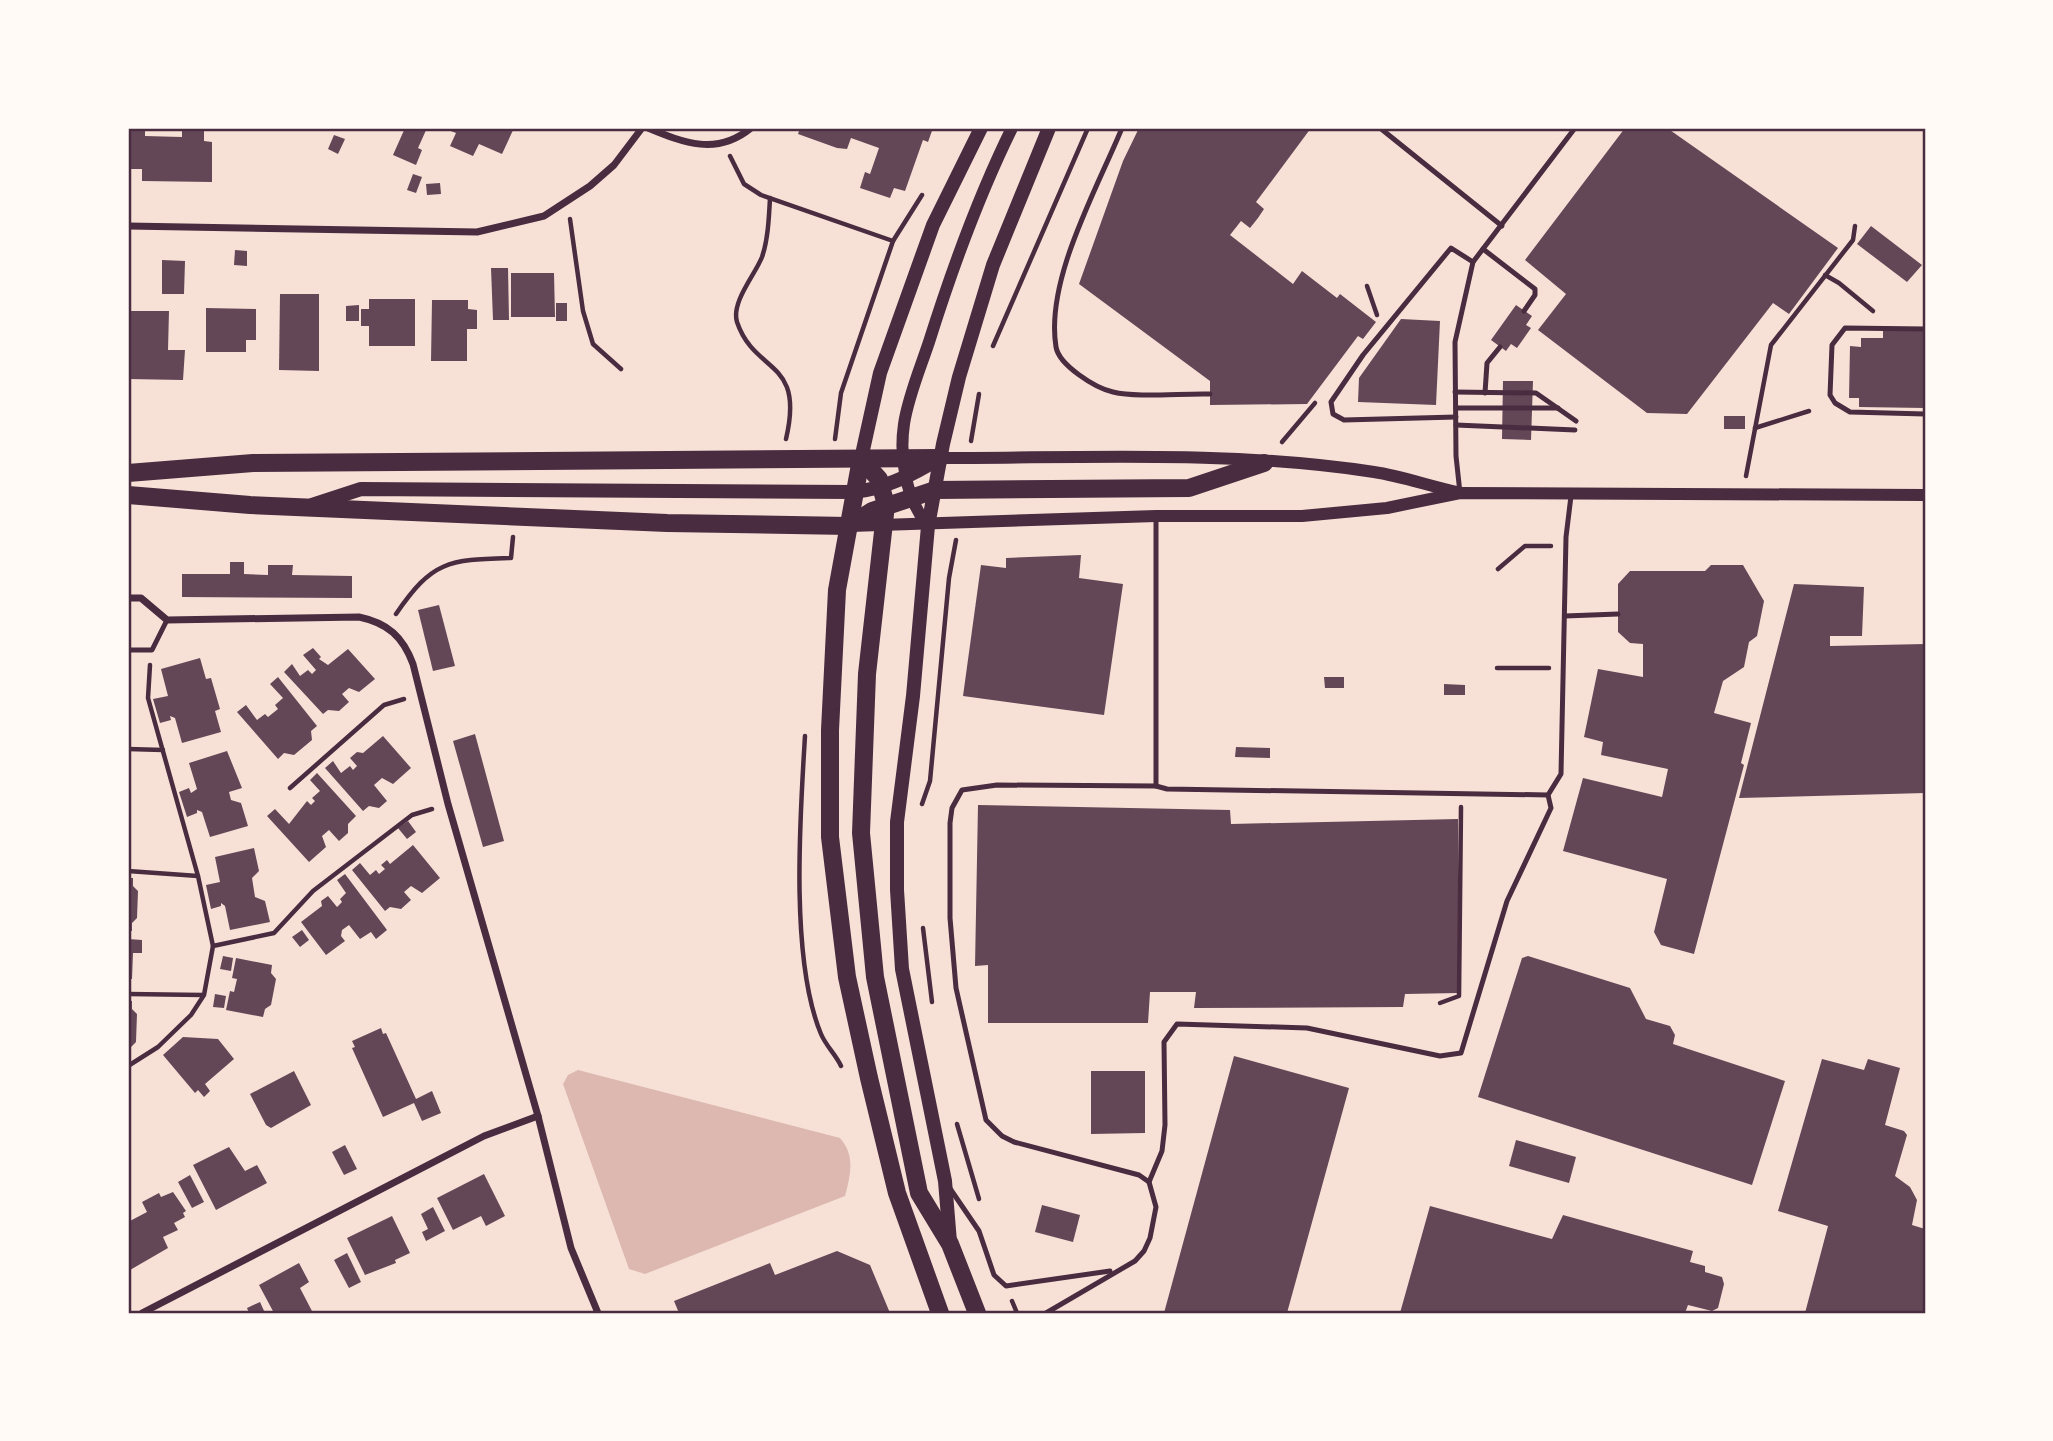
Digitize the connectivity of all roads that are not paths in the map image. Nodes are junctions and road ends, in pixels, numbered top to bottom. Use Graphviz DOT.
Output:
graph roads {
  1 [pos="642,128"];
  2 [pos="648,128"];
  3 [pos="981,128"];
  4 [pos="1012,128"];
  5 [pos="1057,128"];
  6 [pos="1122,128"];
  7 [pos="1380,128"];
  8 [pos="1575,128"];
  9 [pos="750,129"];
  10 [pos="1046,133"];
  11 [pos="128,226"];
  12 [pos="1502,226"];
  13 [pos="1483,249"];
  14 [pos="1473,262"];
  15 [pos="1524,311"];
  16 [pos="1925,329"];
  17 [pos="1500,347"];
  18 [pos="1455,392"];
  19 [pos="1485,393"];
  20 [pos="1210,394"];
  21 [pos="1456,408"];
  22 [pos="1558,408"];
  23 [pos="1925,414"];
  24 [pos="1456,417"];
  25 [pos="1576,421"];
  26 [pos="1456,425"];
  27 [pos="1575,430"];
  28 [pos="940,458"];
  29 [pos="861,459"];
  30 [pos="905,459"];
  31 [pos="1264,463"];
  32 [pos="128,473"];
  33 [pos="906,477"];
  34 [pos="882,486"];
  35 [pos="935,490"];
  36 [pos="854,492"];
  37 [pos="1571,492"];
  38 [pos="1460,493"];
  39 [pos="128,495"];
  40 [pos="1925,495"];
  41 [pos="911,496"];
  42 [pos="886,505"];
  43 [pos="304,507"];
  44 [pos="1156,516"];
  45 [pos="849,526"];
  46 [pos="884,526"];
  47 [pos="928,526"];
  48 [pos="128,597"];
  49 [pos="1618,614"];
  50 [pos="1565,616"];
  51 [pos="166,620"];
  52 [pos="128,650"];
  53 [pos="1156,786"];
  54 [pos="1548,794"];
  55 [pos="538,1116"];
  56 [pos="945,1181"];
  57 [pos="1149,1182"];
  58 [pos="950,1244"];
  59 [pos="1113,1271"];
  60 [pos="142,1313"];
  61 [pos="598,1313"];
  62 [pos="940,1313"];
  63 [pos="977,1313"];
  64 [pos="1046,1313"];
  1 -- 11 [label="street"];
  2 -- 9 [label="street"];
  3 -- 29 [label="main road"];
  4 -- 30 [label="street"];
  5 -- 10 [label="lane"];
  6 -- 20 [label="lane"];
  7 -- 12 [label="lane"];
  8 -- 12 [label="lane"];
  10 -- 28 [label="main road"];
  12 -- 13 [label="lane"];
  13 -- 14 [label="lane"];
  13 -- 15 [label="lane"];
  14 -- 18 [label="lane"];
  14 -- 24 [label="lane"];
  16 -- 23 [label="lane"];
  17 -- 19 [label="lane"];
  18 -- 19 [label="lane"];
  18 -- 21 [label="lane"];
  19 -- 22 [label="lane"];
  21 -- 22 [label="lane"];
  21 -- 24 [label="lane"];
  22 -- 25 [label="lane"];
  24 -- 26 [label="lane"];
  26 -- 27 [label="lane"];
  26 -- 38 [label="lane"];
  28 -- 30 [label="main road"];
  28 -- 31 [label="street"];
  28 -- 33 [label="main road"];
  28 -- 35 [label="main road"];
  29 -- 30 [label="main road"];
  29 -- 32 [label="main road"];
  29 -- 34 [label="main road"];
  29 -- 36 [label="main road"];
  30 -- 33 [label="street"];
  31 -- 35 [label="main road"];
  31 -- 38 [label="street"];
  33 -- 34 [label="main road"];
  33 -- 41 [label="street"];
  34 -- 36 [label="main road"];
  34 -- 42 [label="main road"];
  35 -- 41 [label="main road"];
  35 -- 47 [label="main road"];
  36 -- 43 [label="main road"];
  36 -- 45 [label="main road"];
  37 -- 38 [label="street"];
  37 -- 40 [label="street"];
  37 -- 50 [label="lane"];
  38 -- 44 [label="street"];
  39 -- 43 [label="main road"];
  41 -- 42 [label="main road"];
  41 -- 47 [label="street"];
  42 -- 45 [label="main road"];
  42 -- 46 [label="main road"];
  43 -- 45 [label="main road"];
  44 -- 47 [label="street"];
  44 -- 53 [label="lane"];
  45 -- 46 [label="street"];
  45 -- 62 [label="main road"];
  46 -- 47 [label="street"];
  46 -- 58 [label="main road"];
  47 -- 56 [label="main road"];
  48 -- 51 [label="street"];
  49 -- 50 [label="lane"];
  50 -- 54 [label="lane"];
  51 -- 52 [label="lane"];
  51 -- 55 [label="street"];
  53 -- 54 [label="lane"];
  53 -- 57 [label="lane"];
  54 -- 57 [label="lane"];
  55 -- 60 [label="street"];
  55 -- 61 [label="street"];
  56 -- 58 [label="main road"];
  56 -- 59 [label="lane"];
  57 -- 59 [label="lane"];
  58 -- 63 [label="main road"];
  59 -- 64 [label="lane"];
}
